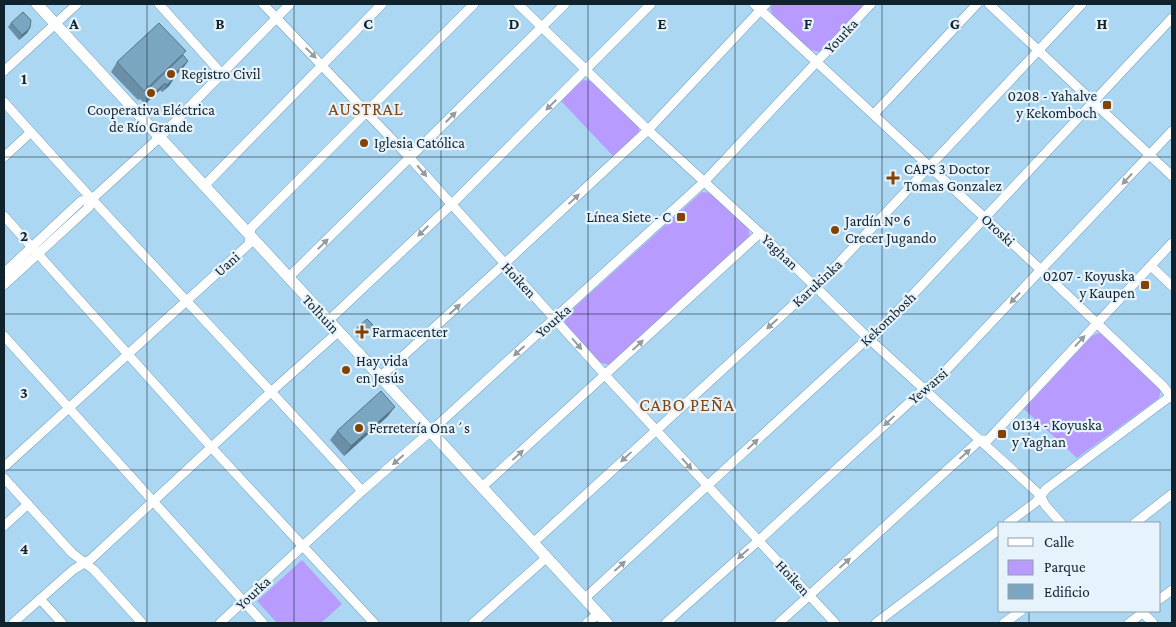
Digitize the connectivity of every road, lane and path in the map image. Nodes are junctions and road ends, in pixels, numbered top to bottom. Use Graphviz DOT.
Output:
graph roads {
  1 [pos="37,4"];
  2 [pos="77,4"];
  3 [pos="159,4"];
  4 [pos="263,4"];
  5 [pos="290,4"];
  6 [pos="382,4"];
  7 [pos="474,4"];
  8 [pos="518,4"];
  9 [pos="565,4"];
  10 [pos="651,4"];
  11 [pos="871,4"];
  12 [pos="977,4"];
  13 [pos="989,4"];
  14 [pos="1082,4"];
  15 [pos="760,6"];
  16 [pos="276,18"];
  17 [pos="1172,18"];
  18 [pos="55,23"];
  19 [pos="542,27"];
  20 [pos="1039,51"];
  21 [pos="817,62"];
  22 [pos="323,65"];
  23 [pos="4,71"];
  24 [pos="586,71"];
  25 [pos="222,74"];
  26 [pos="4,102"];
  27 [pos="1094,103"];
  28 [pos="366,112"];
  29 [pos="874,114"];
  30 [pos="648,130"];
  31 [pos="1172,131"];
  32 [pos="31,132"];
  33 [pos="160,138"];
  34 [pos="1150,155"];
  35 [pos="4,157"];
  36 [pos="410,158"];
  37 [pos="930,166"];
  38 [pos="1172,176"];
  39 [pos="705,181"];
  40 [pos="204,186"];
  41 [pos="92,199"];
  42 [pos="451,205"];
  43 [pos="4,216"];
  44 [pos="986,218"];
  45 [pos="760,233"];
  46 [pos="250,236"];
  47 [pos="1172,243"];
  48 [pos="34,251"];
  49 [pos="504,264"];
  50 [pos="1151,266"];
  51 [pos="1042,270"];
  52 [pos="4,272"];
  53 [pos="288,278"];
  54 [pos="4,284"];
  55 [pos="814,286"];
  56 [pos="1172,286"];
  57 [pos="187,300"];
  58 [pos="555,318"];
  59 [pos="328,321"];
  60 [pos="1096,323"];
  61 [pos="338,332"];
  62 [pos="4,336"];
  63 [pos="868,338"];
  64 [pos="128,355"];
  65 [pos="605,375"];
  66 [pos="380,377"];
  67 [pos="925,388"];
  68 [pos="272,391"];
  69 [pos="1172,396"];
  70 [pos="69,409"];
  71 [pos="656,430"];
  72 [pos="431,431"];
  73 [pos="980,440"];
  74 [pos="212,448"];
  75 [pos="4,467"];
  76 [pos="4,478"];
  77 [pos="708,486"];
  78 [pos="482,487"];
  79 [pos="362,491"];
  80 [pos="1172,494"];
  81 [pos="1040,495"];
  82 [pos="153,502"];
  83 [pos="28,504"];
  84 [pos="1009,522"];
  85 [pos="1060,522"];
  86 [pos="1136,522"];
  87 [pos="4,526"];
  88 [pos="998,531"];
  89 [pos="758,541"];
  90 [pos="533,543"];
  91 [pos="303,547"];
  92 [pos="546,558"];
  93 [pos="85,562"];
  94 [pos="1172,590"];
  95 [pos="809,596"];
  96 [pos="584,598"];
  97 [pos="1161,598"];
  98 [pos="40,599"];
  99 [pos="244,602"];
  100 [pos="1020,612"];
  101 [pos="1142,612"];
  102 [pos="1144,612"];
  103 [pos="598,614"];
  104 [pos="12,623"];
  105 [pos="62,623"];
  106 [pos="142,623"];
  107 [pos="220,623"];
  108 [pos="263,623"];
  109 [pos="374,623"];
  110 [pos="473,623"];
  111 [pos="587,623"];
  112 [pos="607,623"];
  113 [pos="666,623"];
  114 [pos="779,623"];
  115 [pos="835,623"];
  116 [pos="876,623"];
  117 [pos="1004,623"];
  118 [pos="1129,623"];
  119 [pos="1153,623"];
  1 -- 18 [label="street, Tolhuin"];
  2 -- 18 [label="street"];
  3 -- 25 [label="street"];
  4 -- 16 [label="street, Hoiken"];
  5 -- 16 [label="street"];
  6 -- 22 [label="street"];
  7 -- 28 [label="street, Uani"];
  8 -- 19 [label="street, Yaghan"];
  9 -- 19 [label="street"];
  10 -- 24 [label="street"];
  11 -- 21 [label="street, Yourka"];
  12 -- 29 [label="street"];
  13 -- 20 [label="street"];
  14 -- 20 [label="street, Karukinka"];
  15 -- 21 [label="street, Oroski"];
  15 -- 30 [label="street"];
  16 -- 22 [label="street, Hoiken, one-way"];
  16 -- 25 [label="street"];
  17 -- 27 [label="street, Kekombosh"];
  18 -- 23 [label="street"];
  18 -- 33 [label="street, Tolhuin"];
  19 -- 24 [label="street, Yaghan"];
  36 -- 19 [label="street, one-way"];
  20 -- 27 [label="street"];
  20 -- 37 [label="street, Karukinka"];
  21 -- 29 [label="street, Oroski"];
  21 -- 39 [label="street, Yourka"];
  22 -- 28 [label="street, Hoiken"];
  22 -- 40 [label="street"];
  24 -- 30 [label="street, Yaghan"];
  24 -- 42 [label="street, one-way"];
  25 -- 33 [label="street"];
  26 -- 32 [label="street"];
  27 -- 34 [label="street"];
  27 -- 44 [label="street, Kekombosh"];
  28 -- 36 [label="street, Hoiken"];
  28 -- 46 [label="street, Uani"];
  29 -- 37 [label="street, Oroski"];
  30 -- 39 [label="street, Yaghan"];
  49 -- 30 [label="street, one-way"];
  31 -- 34 [label="street, Yewarsi"];
  32 -- 35 [label="street"];
  32 -- 41 [label="street"];
  33 -- 40 [label="street, Tolhuin"];
  33 -- 41 [label="street"];
  34 -- 38 [label="street"];
  34 -- 51 [label="street, Yewarsi, one-way"];
  36 -- 42 [label="street, Hoiken, one-way"];
  53 -- 36 [label="street, one-way"];
  37 -- 44 [label="street, Oroski"];
  37 -- 55 [label="street, Karukinka"];
  39 -- 45 [label="street, Yaghan"];
  39 -- 58 [label="street, Yourka"];
  40 -- 46 [label="street, Tolhuin"];
  41 -- 48 [label="street"];
  41 -- 57 [label="street"];
  42 -- 49 [label="street, Hoiken"];
  42 -- 59 [label="street, one-way"];
  43 -- 48 [label="street"];
  44 -- 51 [label="street, Oroski"];
  44 -- 63 [label="street, Kekombosh"];
  45 -- 55 [label="street, Yaghan"];
  65 -- 45 [label="street, one-way"];
  46 -- 53 [label="street, Tolhuin"];
  46 -- 57 [label="street, Uani"];
  47 -- 50 [label="street"];
  48 -- 52 [label="street"];
  48 -- 54 [label="street"];
  48 -- 64 [label="street"];
  49 -- 58 [label="street, Hoiken"];
  66 -- 49 [label="street, one-way"];
  50 -- 56 [label="street"];
  50 -- 60 [label="street"];
  51 -- 60 [label="street, Oroski"];
  51 -- 67 [label="street, Yewarsi, one-way"];
  53 -- 59 [label="street, Tolhuin"];
  55 -- 63 [label="street, Yaghan"];
  55 -- 71 [label="street, Karukinka, one-way"];
  57 -- 64 [label="street, Uani"];
  57 -- 68 [label="street"];
  58 -- 65 [label="street, Hoiken, one-way"];
  58 -- 72 [label="street, Yourka, one-way"];
  59 -- 61 [label="street, Tolhuin"];
  60 -- 69 [label="street, Oroski"];
  73 -- 60 [label="street, one-way"];
  61 -- 66 [label="street, Tolhuin"];
  61 -- 68 [label="street"];
  62 -- 70 [label="street"];
  63 -- 67 [label="street, Yaghan"];
  77 -- 63 [label="street, Kekombosh, one-way"];
  64 -- 70 [label="street, Uani"];
  64 -- 74 [label="street"];
  65 -- 71 [label="street, Hoiken"];
  78 -- 65 [label="street, one-way"];
  66 -- 72 [label="street, Tolhuin"];
  67 -- 73 [label="street, Yaghan"];
  67 -- 89 [label="street, Yewarsi, one-way"];
  68 -- 74 [label="street"];
  68 -- 79 [label="street"];
  69 -- 81 [label="street"];
  70 -- 75 [label="street, Uani"];
  70 -- 82 [label="street"];
  71 -- 77 [label="street, Hoiken, one-way"];
  71 -- 90 [label="street, Karukinka, one-way"];
  72 -- 78 [label="street, Tolhuin"];
  72 -- 79 [label="street, Yourka, one-way"];
  73 -- 81 [label="street, Yaghan"];
  95 -- 73 [label="street, one-way"];
  74 -- 82 [label="street"];
  74 -- 91 [label="street"];
  76 -- 83 [label="street"];
  77 -- 89 [label="street, Hoiken"];
  96 -- 77 [label="street, Kekombosh, one-way"];
  78 -- 90 [label="street, Tolhuin"];
  79 -- 91 [label="street, Yourka"];
  80 -- 86 [label="street"];
  81 -- 84 [label="street"];
  81 -- 85 [label="street, Yaghan"];
  82 -- 93 [label="street"];
  82 -- 99 [label="street"];
  83 -- 87 [label="street"];
  83 -- 93 [label="street"];
  88 -- 116 [label="street"];
  89 -- 95 [label="street, Hoiken"];
  89 -- 113 [label="street, Yewarsi, one-way"];
  90 -- 92 [label="street, Tolhuin"];
  91 -- 99 [label="street, Yourka"];
  91 -- 109 [label="street"];
  92 -- 96 [label="street, Tolhuin"];
  92 -- 110 [label="street"];
  93 -- 98 [label="street"];
  93 -- 106 [label="street"];
  94 -- 97 [label="street"];
  95 -- 114 [label="street"];
  95 -- 115 [label="street, Hoiken"];
  96 -- 103 [label="street, Tolhuin"];
  98 -- 104 [label="street"];
  98 -- 105 [label="street"];
  99 -- 107 [label="street, Yourka"];
  99 -- 108 [label="street"];
  100 -- 117 [label="street"];
  101 -- 118 [label="street"];
  102 -- 119 [label="street"];
  103 -- 111 [label="street"];
  103 -- 112 [label="street, Tolhuin"];
}
